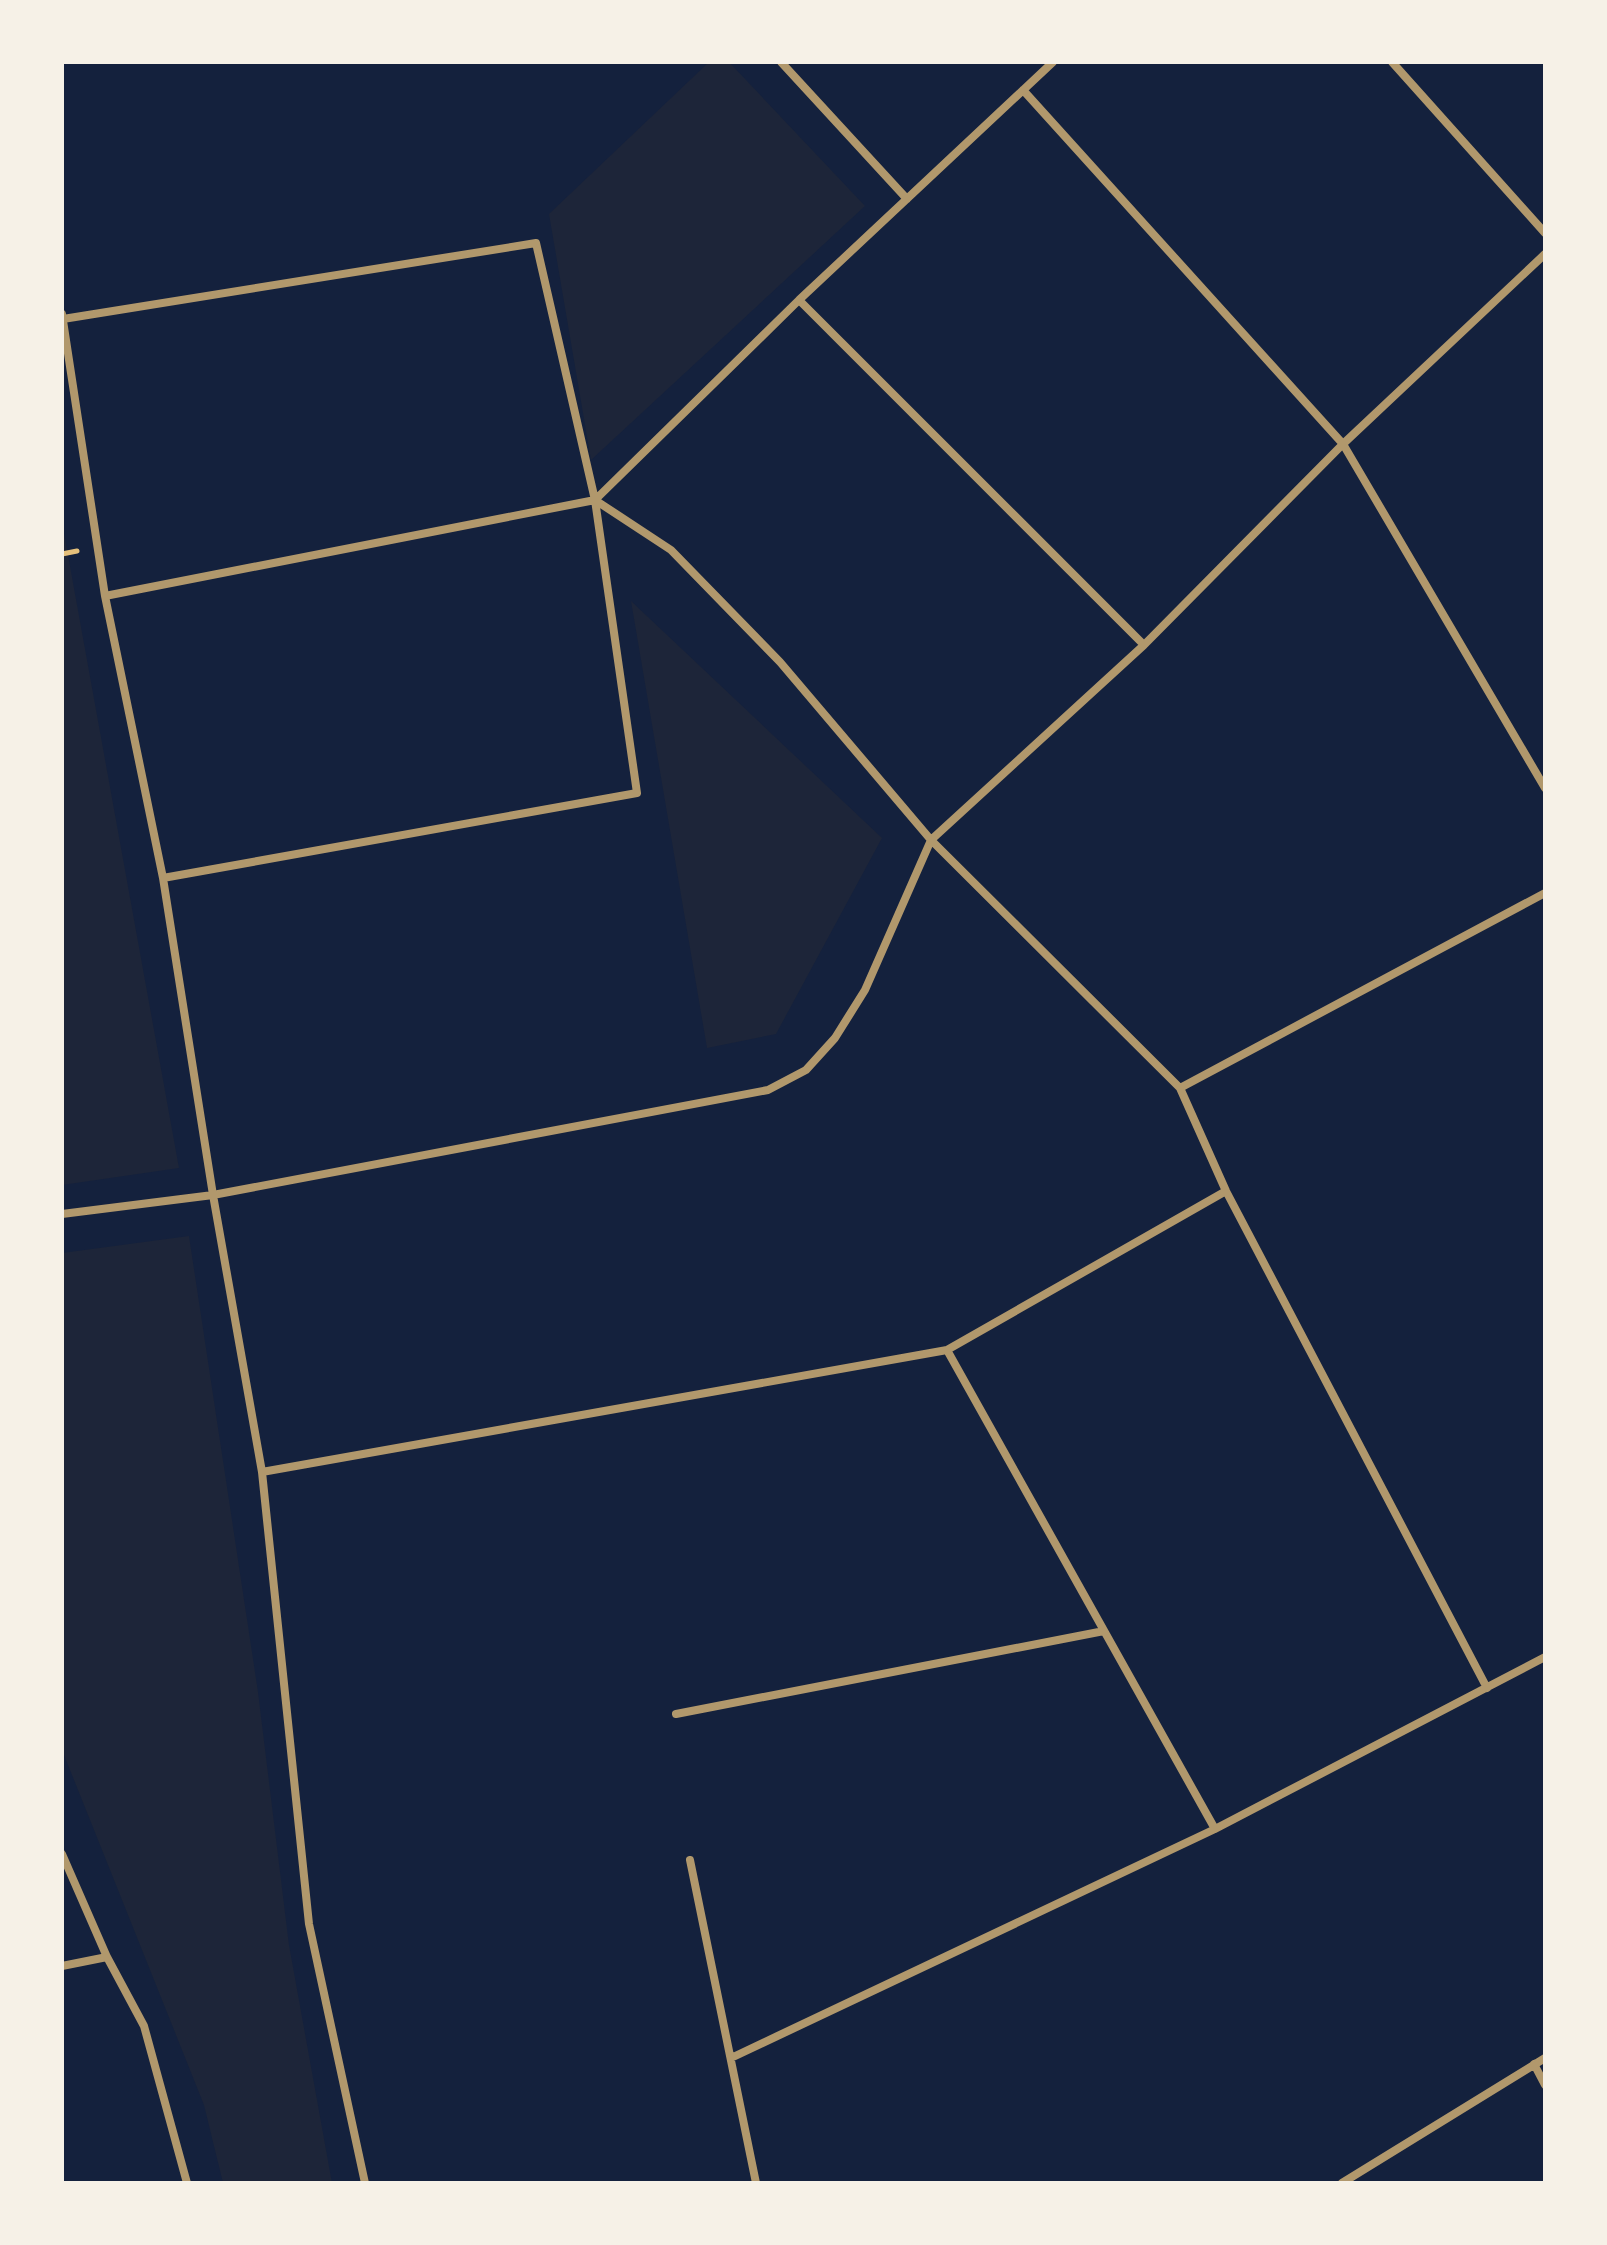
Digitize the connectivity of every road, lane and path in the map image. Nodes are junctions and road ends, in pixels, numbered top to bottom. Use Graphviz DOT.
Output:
graph roads {
  1 [pos="781,62"];
  2 [pos="1053,62"];
  3 [pos="1392,62"];
  4 [pos="1023,90"];
  5 [pos="907,199"];
  6 [pos="1545,233"];
  7 [pos="1545,254"];
  8 [pos="799,300"];
  9 [pos="62,316"];
  10 [pos="1343,444"];
  11 [pos="595,500"];
  12 [pos="105,596"];
  13 [pos="1144,645"];
  14 [pos="1545,788"];
  15 [pos="931,840"];
  16 [pos="163,878"];
  17 [pos="1545,893"];
  18 [pos="1180,1088"];
  19 [pos="1226,1191"];
  20 [pos="213,1195"];
  21 [pos="62,1214"];
  22 [pos="947,1350"];
  23 [pos="262,1472"];
  24 [pos="1104,1631"];
  25 [pos="1545,1657"];
  26 [pos="1487,1688"];
  27 [pos="676,1714"];
  28 [pos="1215,1829"];
  29 [pos="62,1854"];
  30 [pos="690,1860"];
  31 [pos="107,1957"];
  32 [pos="62,1966"];
  33 [pos="731,2058"];
  34 [pos="1545,2058"];
  35 [pos="1534,2064"];
  36 [pos="1545,2085"];
  37 [pos="187,2183"];
  38 [pos="365,2183"];
  39 [pos="756,2183"];
  40 [pos="1342,2183"];
  1 -- 5 [label="street"];
  2 -- 4 [label="street"];
  3 -- 6 [label="street"];
  4 -- 5 [label="street"];
  4 -- 10 [label="street"];
  5 -- 8 [label="street"];
  7 -- 10 [label="street"];
  8 -- 11 [label="street"];
  8 -- 13 [label="street"];
  9 -- 11 [label="street"];
  9 -- 12 [label="street"];
  10 -- 13 [label="street"];
  10 -- 14 [label="street"];
  11 -- 12 [label="street"];
  11 -- 15 [label="street"];
  11 -- 16 [label="street"];
  12 -- 16 [label="street"];
  13 -- 15 [label="street"];
  15 -- 18 [label="street"];
  15 -- 20 [label="street"];
  16 -- 20 [label="street"];
  17 -- 18 [label="street"];
  18 -- 19 [label="street"];
  19 -- 22 [label="street"];
  19 -- 26 [label="street"];
  20 -- 21 [label="street"];
  20 -- 23 [label="street"];
  22 -- 23 [label="street"];
  22 -- 24 [label="street"];
  23 -- 38 [label="street"];
  24 -- 27 [label="street"];
  24 -- 28 [label="street"];
  25 -- 26 [label="street"];
  26 -- 28 [label="street"];
  28 -- 33 [label="street"];
  29 -- 31 [label="street"];
  30 -- 33 [label="street"];
  31 -- 32 [label="street"];
  31 -- 37 [label="street"];
  33 -- 39 [label="street"];
  34 -- 35 [label="street"];
  35 -- 36 [label="street"];
  35 -- 40 [label="street"];
}
